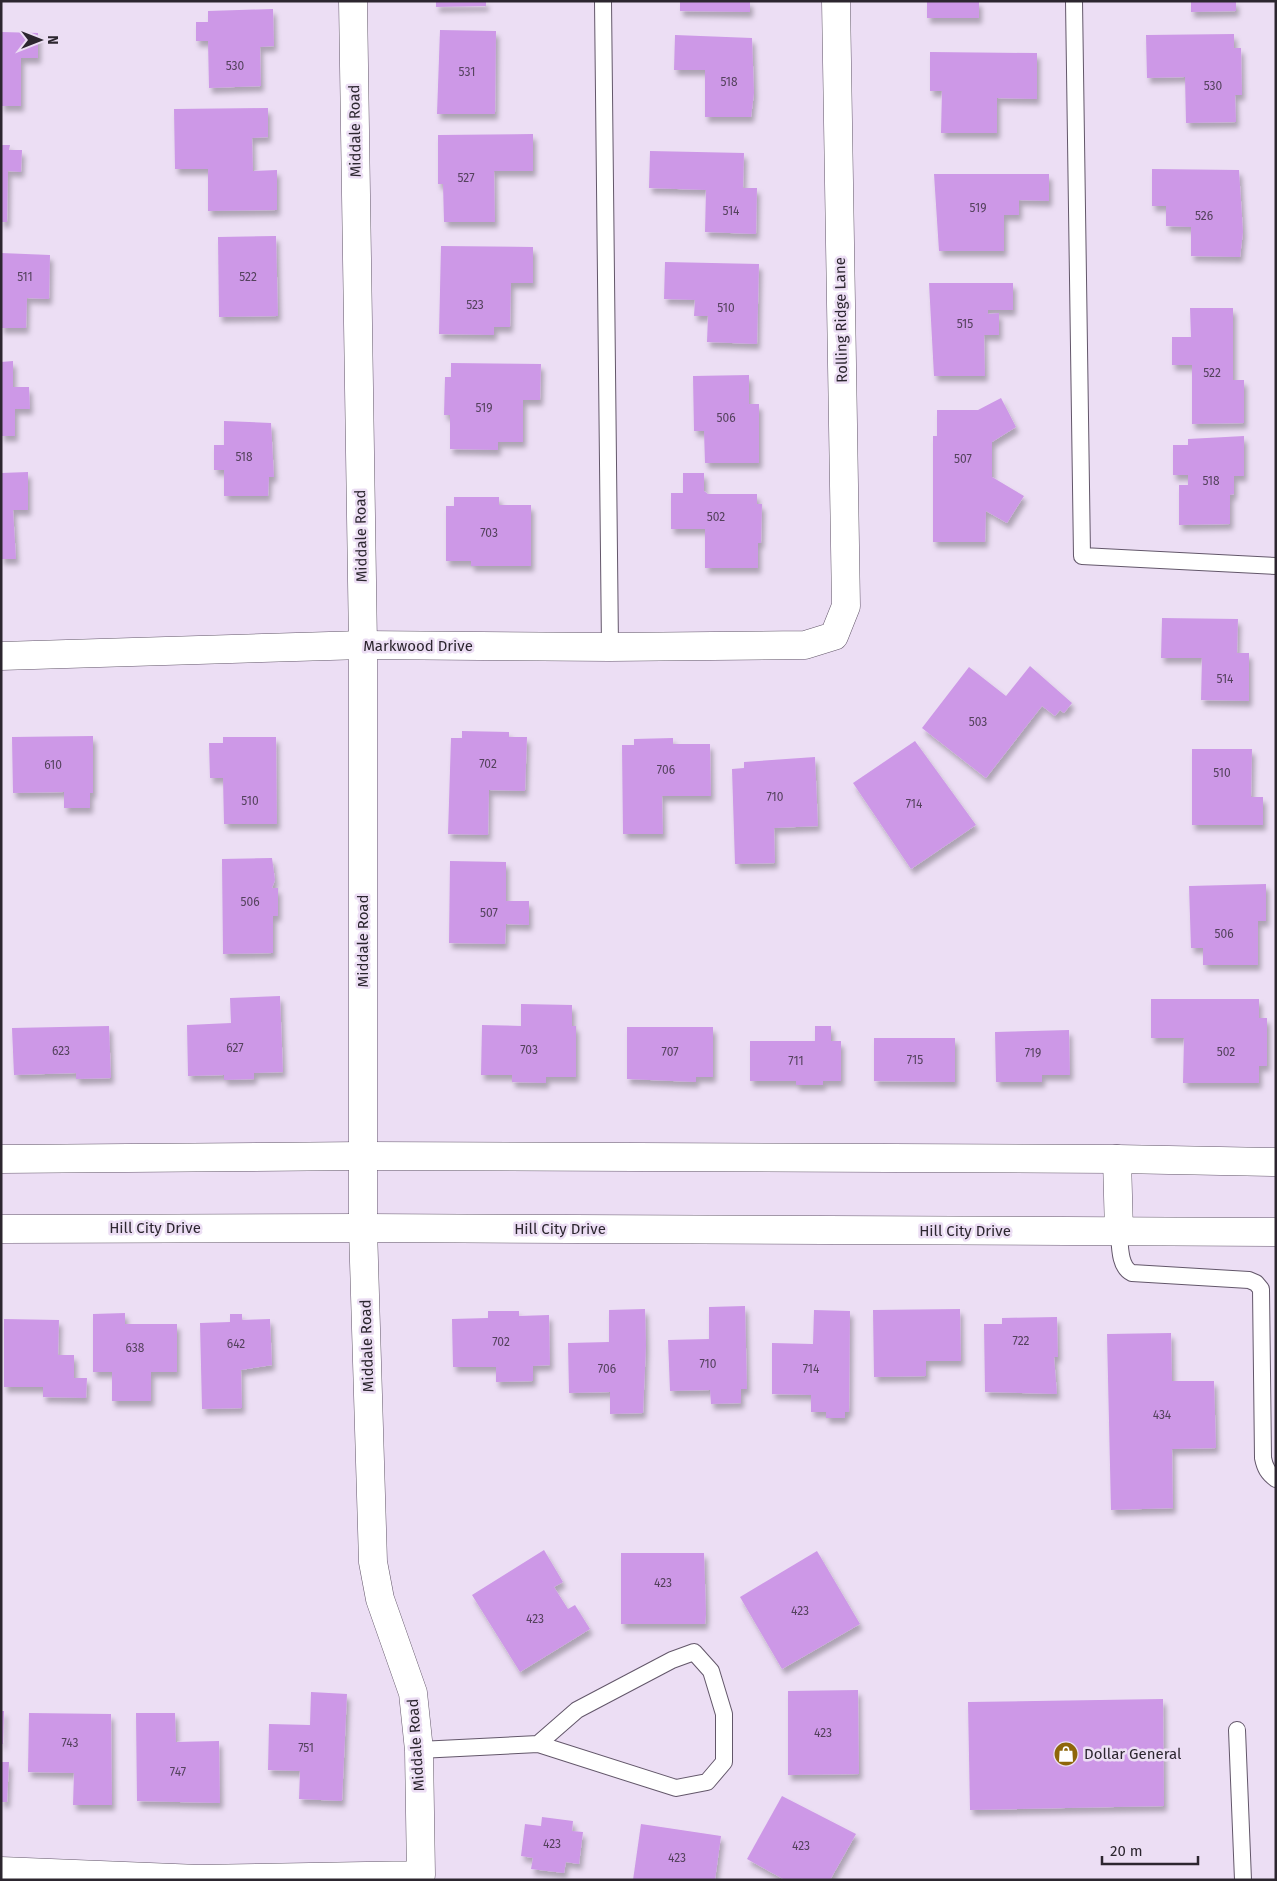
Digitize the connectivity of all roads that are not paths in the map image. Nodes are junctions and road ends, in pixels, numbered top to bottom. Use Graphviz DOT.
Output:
graph roads {
  1 [pos="353,1"];
  2 [pos="603,1"];
  3 [pos="836,1"];
  4 [pos="1074,1"];
  5 [pos="1276,566"];
  6 [pos="834,636"];
  7 [pos="363,645"];
  8 [pos="610,647"];
  9 [pos="1,656"];
  10 [pos="363,1156"];
  11 [pos="1,1159"];
  12 [pos="1117,1159"];
  13 [pos="1276,1162"];
  14 [pos="363,1228"];
  15 [pos="1,1229"];
  16 [pos="1119,1232"];
  17 [pos="1276,1232"];
  18 [pos="1276,1479"];
  19 [pos="1237,1730"];
  20 [pos="538,1744"];
  21 [pos="419,1750"];
  22 [pos="1,1871"];
  23 [pos="199,1879"];
  24 [pos="1243,1880"];
  1 -- 7 [label="street, Middale Road"];
  2 -- 8 [label="lane"];
  3 -- 6 [label="street, Rolling Ridge Lane"];
  4 -- 5 [label="lane"];
  6 -- 8 [label="street, Markwood Drive"];
  7 -- 8 [label="street, Markwood Drive"];
  7 -- 9 [label="street, Markwood Drive"];
  7 -- 10 [label="street, Middale Road"];
  10 -- 11 [label="street"];
  10 -- 12 [label="street"];
  10 -- 14 [label="street, Middale Road"];
  12 -- 13 [label="street"];
  12 -- 16 [label="street"];
  14 -- 15 [label="street, Hill City Drive"];
  14 -- 16 [label="street, Hill City Drive"];
  14 -- 21 [label="street, Middale Road"];
  16 -- 17 [label="street, Hill City Drive"];
  16 -- 18 [label="lane"];
  19 -- 24 [label="lane"];
  20 -- 20 [label="lane"];
  20 -- 21 [label="lane"];
  21 -- 23 [label="street, Middale Road"];
  22 -- 23 [label="street"];
}
